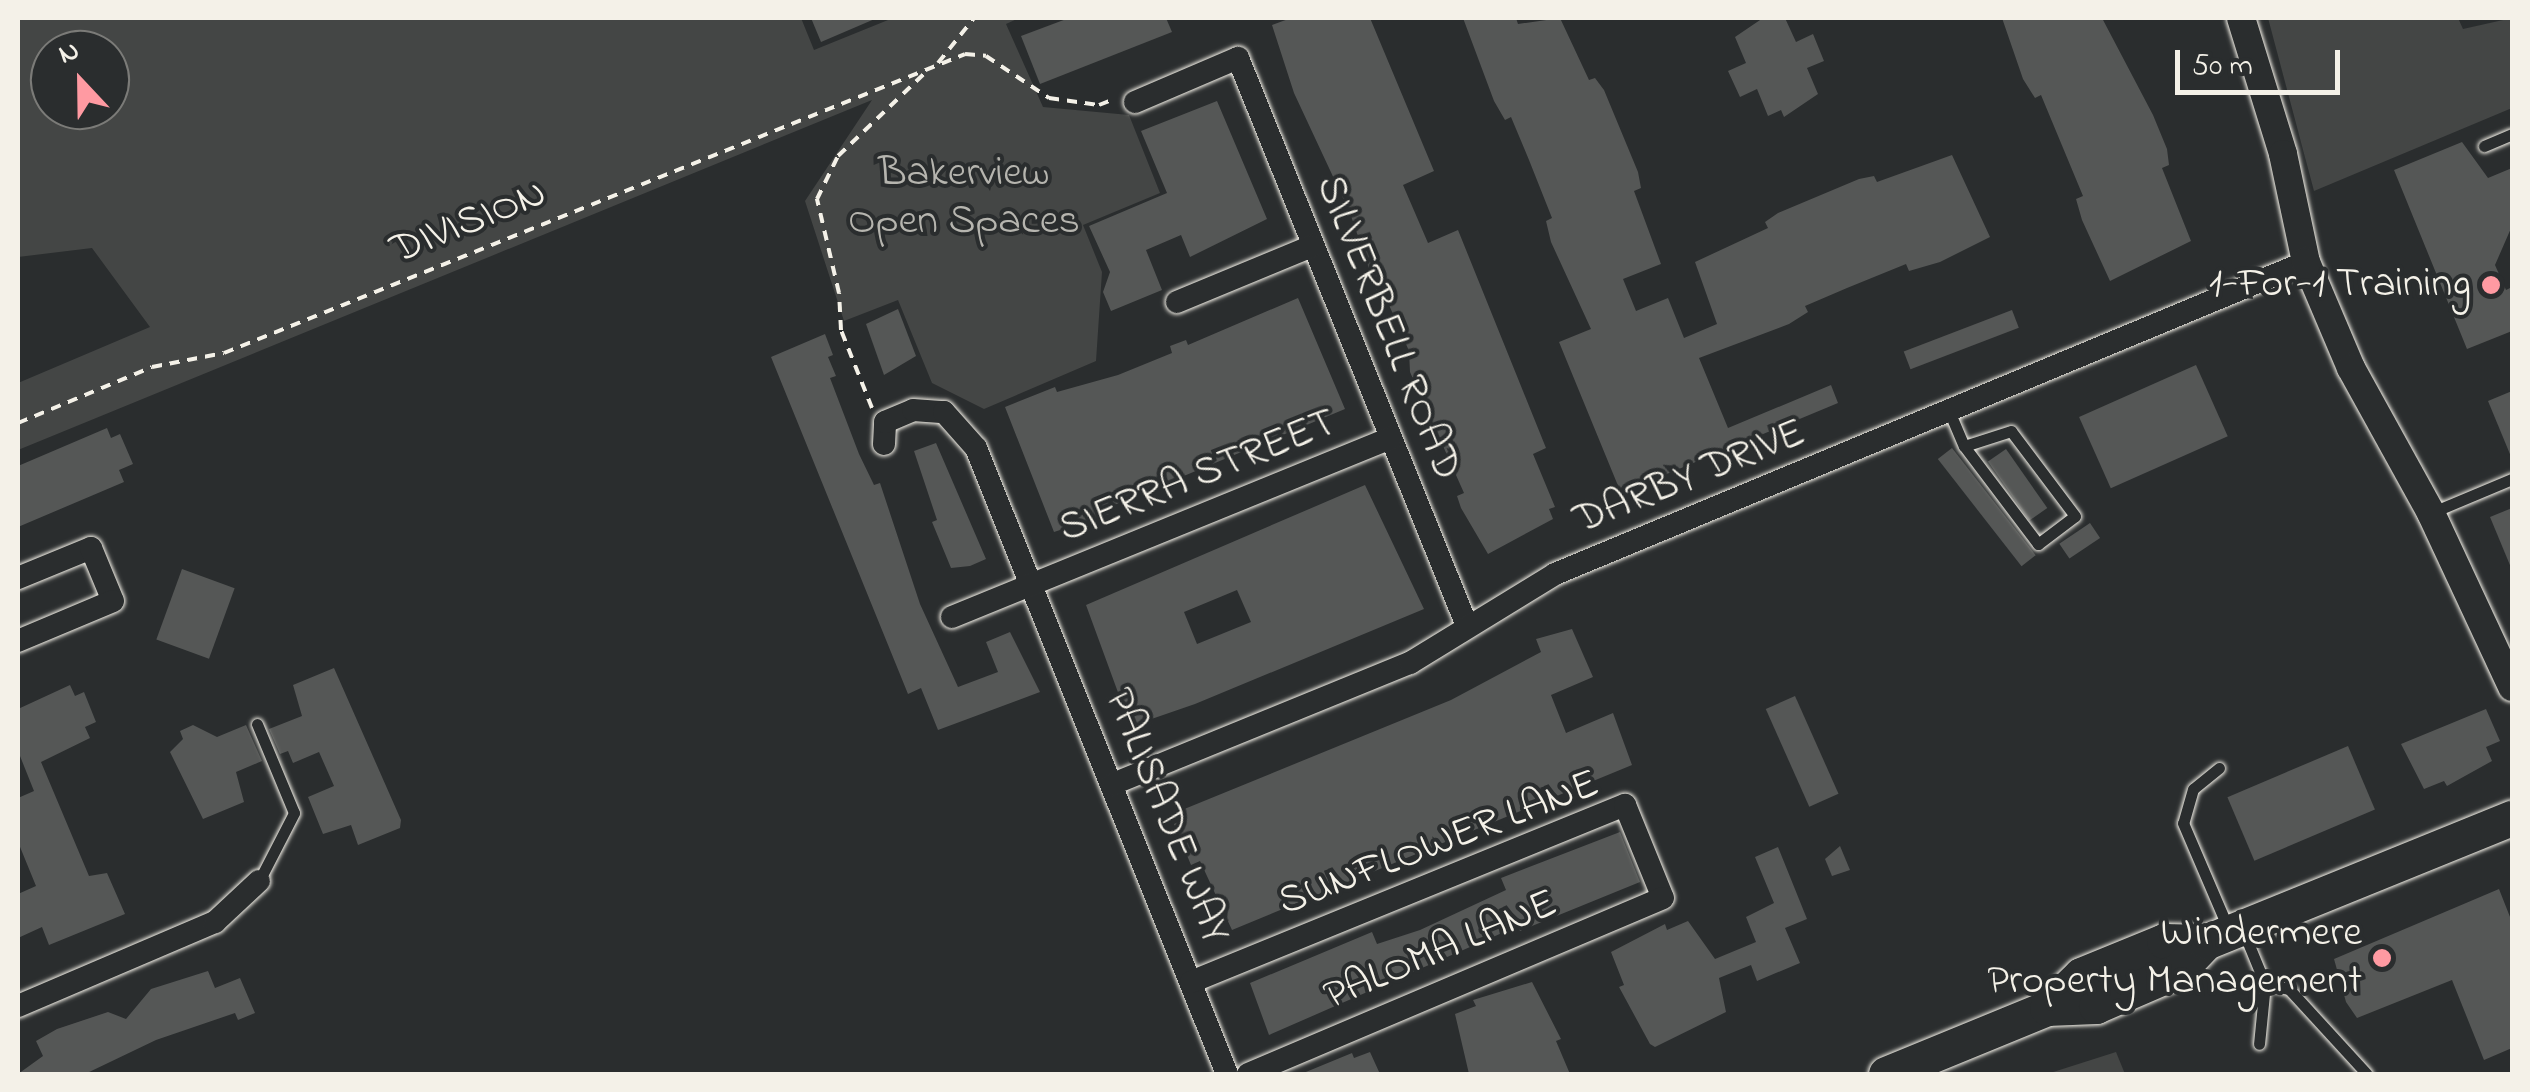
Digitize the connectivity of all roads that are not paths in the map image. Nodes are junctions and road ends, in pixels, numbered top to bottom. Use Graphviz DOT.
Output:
graph roads {
  1 [pos="2240,18"];
  2 [pos="1135,102"];
  3 [pos="2512,134"];
  4 [pos="2484,146"];
  5 [pos="1312,246"];
  6 [pos="2306,262"];
  7 [pos="1176,302"];
  8 [pos="1950,411"];
  9 [pos="884,433"];
  10 [pos="1391,438"];
  11 [pos="1964,446"];
  12 [pos="2512,479"];
  13 [pos="2430,513"];
  14 [pos="18,578"];
  15 [pos="1034,584"];
  16 [pos="952,617"];
  17 [pos="1467,626"];
  18 [pos="18,642"];
  19 [pos="2512,687"];
  20 [pos="257,724"];
  21 [pos="2219,768"];
  22 [pos="1113,784"];
  23 [pos="2512,818"];
  24 [pos="259,881"];
  25 [pos="1663,898"];
  26 [pos="2225,934"];
  27 [pos="1191,982"];
  28 [pos="2265,984"];
  29 [pos="18,1006"];
  30 [pos="2259,1044"];
  31 [pos="1227,1074"];
  32 [pos="1248,1074"];
  33 [pos="1886,1074"];
  34 [pos="2367,1074"];
  1 -- 6 [label="street"];
  2 -- 5 [label="street, SILVERBELL ROAD"];
  3 -- 4 [label="lane"];
  5 -- 7 [label="street"];
  5 -- 10 [label="street, SILVERBELL ROAD"];
  6 -- 8 [label="street, DARBY DRIVE"];
  6 -- 13 [label="street"];
  8 -- 11 [label="lane"];
  8 -- 17 [label="street, DARBY DRIVE"];
  9 -- 15 [label="street, PALISADE WAY"];
  10 -- 15 [label="street, SIERRA STREET"];
  10 -- 17 [label="street, SILVERBELL ROAD"];
  11 -- 11 [label="lane"];
  12 -- 13 [label="lane"];
  13 -- 19 [label="street"];
  14 -- 18 [label="street"];
  15 -- 16 [label="street"];
  15 -- 22 [label="street, PALISADE WAY"];
  17 -- 22 [label="street, DARBY DRIVE"];
  20 -- 24 [label="lane"];
  21 -- 26 [label="lane"];
  22 -- 27 [label="street, PALISADE WAY"];
  23 -- 26 [label="main road"];
  24 -- 29 [label="street"];
  25 -- 27 [label="street, SUNFLOWER LANE"];
  25 -- 32 [label="street, PALOMA LANE"];
  26 -- 28 [label="lane"];
  26 -- 33 [label="main road"];
  27 -- 31 [label="street, PALISADE WAY"];
  28 -- 30 [label="lane"];
  28 -- 34 [label="lane"];
}
